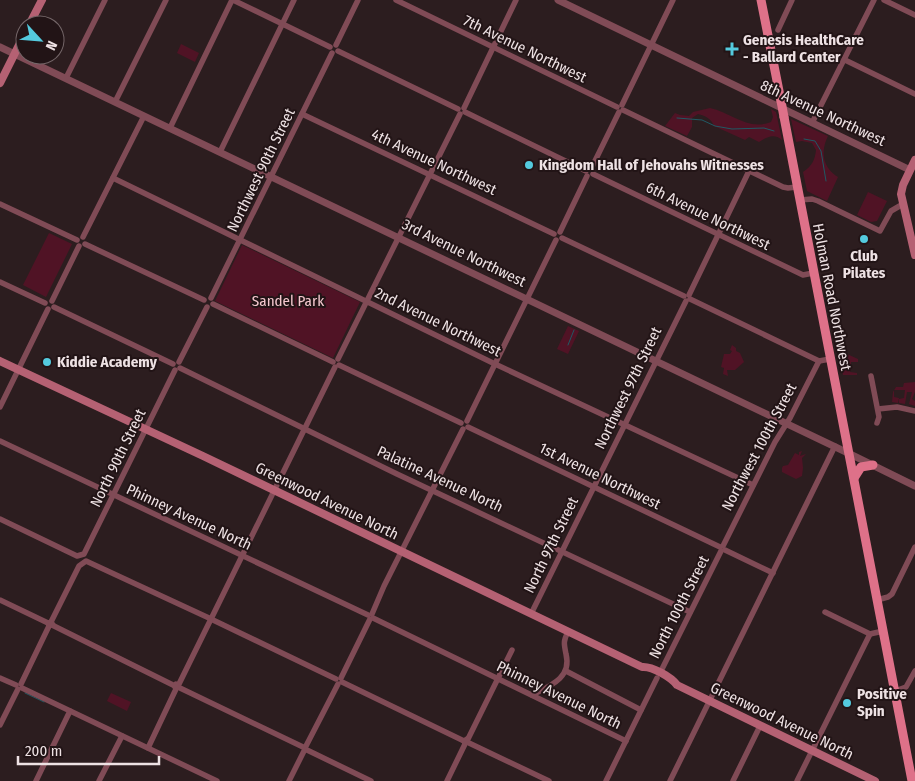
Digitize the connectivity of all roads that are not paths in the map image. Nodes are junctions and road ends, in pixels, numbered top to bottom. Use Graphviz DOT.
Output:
graph roads {
  1 [pos="42,0"];
  2 [pos="105,0"];
  3 [pos="166,0"];
  4 [pos="232,0"];
  5 [pos="294,0"];
  6 [pos="358,0"];
  7 [pos="396,0"];
  8 [pos="516,0"];
  9 [pos="558,0"];
  10 [pos="673,0"];
  11 [pos="761,0"];
  12 [pos="792,0"];
  13 [pos="875,0"];
  14 [pos="884,0"];
  15 [pos="34,15"];
  16 [pos="915,15"];
  17 [pos="282,24"];
  18 [pos="778,30"];
  19 [pos="0,46"];
  20 [pos="652,46"];
  21 [pos="493,48"];
  22 [pos="334,49"];
  23 [pos="15,53"];
  24 [pos="844,60"];
  25 [pos="39,65"];
  26 [pos="66,78"];
  27 [pos="0,84"];
  28 [pos="915,94"];
  29 [pos="115,102"];
  30 [pos="620,108"];
  31 [pos="462,111"];
  32 [pos="302,114"];
  33 [pos="144,116"];
  34 [pos="812,123"];
  35 [pos="170,128"];
  36 [pos="220,152"];
  37 [pos="915,160"];
  38 [pos="749,171"];
  39 [pos="912,171"];
  40 [pos="590,172"];
  41 [pos="430,174"];
  42 [pos="272,176"];
  43 [pos="113,178"];
  44 [pos="797,187"];
  45 [pos="800,200"];
  46 [pos="0,204"];
  47 [pos="903,204"];
  48 [pos="718,235"];
  49 [pos="558,236"];
  50 [pos="399,238"];
  51 [pos="240,239"];
  52 [pos="81,242"];
  53 [pos="915,255"];
  54 [pos="814,273"];
  55 [pos="0,282"];
  56 [pos="687,298"];
  57 [pos="527,299"];
  58 [pos="368,302"];
  59 [pos="210,303"];
  60 [pos="50,305"];
  61 [pos="830,359"];
  62 [pos="655,360"];
  63 [pos="0,361"];
  64 [pos="819,361"];
  65 [pos="336,363"];
  66 [pos="495,364"];
  67 [pos="177,366"];
  68 [pos="18,369"];
  69 [pos="871,376"];
  70 [pos="0,406"];
  71 [pos="878,409"];
  72 [pos="915,411"];
  73 [pos="877,423"];
  74 [pos="623,424"];
  75 [pos="786,424"];
  76 [pos="465,425"];
  77 [pos="305,428"];
  78 [pos="146,430"];
  79 [pos="0,441"];
  80 [pos="835,446"];
  81 [pos="848,452"];
  82 [pos="873,464"];
  83 [pos="854,478"];
  84 [pos="753,485"];
  85 [pos="593,486"];
  86 [pos="915,486"];
  87 [pos="274,490"];
  88 [pos="433,490"];
  89 [pos="114,495"];
  90 [pos="0,519"];
  91 [pos="915,547"];
  92 [pos="722,548"];
  93 [pos="561,551"];
  94 [pos="402,552"];
  95 [pos="241,556"];
  96 [pos="83,559"];
  97 [pos="773,573"];
  98 [pos="0,600"];
  99 [pos="877,600"];
  100 [pos="690,612"];
  101 [pos="825,612"];
  102 [pos="531,614"];
  103 [pos="371,617"];
  104 [pos="211,619"];
  105 [pos="50,624"];
  106 [pos="883,631"];
  107 [pos="568,632"];
  108 [pos="870,634"];
  109 [pos="512,650"];
  110 [pos="566,671"];
  111 [pos="915,671"];
  112 [pos="658,675"];
  113 [pos="0,678"];
  114 [pos="499,680"];
  115 [pos="339,681"];
  116 [pos="19,686"];
  117 [pos="177,686"];
  118 [pos="894,691"];
  119 [pos="532,695"];
  120 [pos="709,701"];
  121 [pos="641,710"];
  122 [pos="70,711"];
  123 [pos="0,725"];
  124 [pos="760,726"];
  125 [pos="122,736"];
  126 [pos="626,741"];
  127 [pos="467,742"];
  128 [pos="148,748"];
  129 [pos="305,748"];
  130 [pos="811,750"];
  131 [pos="913,773"];
  132 [pos="861,778"];
  133 [pos="212,780"];
  134 [pos="36,781"];
  135 [pos="99,781"];
  136 [pos="289,781"];
  137 [pos="371,781"];
  138 [pos="447,781"];
  139 [pos="549,781"];
  140 [pos="606,781"];
  141 [pos="670,781"];
  142 [pos="734,781"];
  143 [pos="796,781"];
  144 [pos="876,781"];
  145 [pos="904,781"];
  146 [pos="912,781"];
  1 -- 15 [label="main road"];
  2 -- 26 [label="street"];
  3 -- 29 [label="street"];
  4 -- 17 [label="street, 6th Avenue Northwest"];
  4 -- 35 [label="street"];
  5 -- 17 [label="street"];
  6 -- 22 [label="street, Northwest 90th Street"];
  7 -- 21 [label="street, 7th Avenue Northwest"];
  8 -- 21 [label="street"];
  9 -- 20 [label="street, 8th Avenue Northwest"];
  10 -- 20 [label="street"];
  11 -- 44 [label="main road, Holman Road Northwest, bridge"];
  12 -- 18 [label="street"];
  13 -- 24 [label="street"];
  14 -- 16 [label="street"];
  17 -- 22 [label="street, 6th Avenue Northwest"];
  17 -- 36 [label="street"];
  19 -- 23 [label="street, 3rd Avenue Northwest"];
  20 -- 30 [label="street"];
  20 -- 34 [label="street, 8th Avenue Northwest"];
  21 -- 30 [label="street, 7th Avenue Northwest"];
  21 -- 31 [label="street"];
  22 -- 31 [label="street, 6th Avenue Northwest"];
  22 -- 32 [label="street, Northwest 90th Street"];
  23 -- 27 [label="main road"];
  24 -- 28 [label="street"];
  24 -- 34 [label="street"];
  25 -- 26 [label="street, 3rd Avenue Northwest"];
  26 -- 29 [label="street, 3rd Avenue Northwest"];
  29 -- 33 [label="street, 3rd Avenue Northwest"];
  30 -- 38 [label="street, 7th Avenue Northwest"];
  30 -- 40 [label="street"];
  31 -- 40 [label="street, 6th Avenue Northwest"];
  31 -- 41 [label="street"];
  32 -- 41 [label="street, 4th Avenue Northwest"];
  32 -- 42 [label="street, Northwest 90th Street"];
  33 -- 35 [label="street, 3rd Avenue Northwest"];
  33 -- 43 [label="street"];
  34 -- 39 [label="street, 8th Avenue Northwest"];
  35 -- 36 [label="street, 3rd Avenue Northwest"];
  36 -- 42 [label="street, 3rd Avenue Northwest"];
  37 -- 39 [label="main road"];
  38 -- 44 [label="street, 7th Avenue Northwest"];
  38 -- 48 [label="street, Northwest 97th Street"];
  39 -- 47 [label="main road"];
  40 -- 48 [label="street, 6th Avenue Northwest"];
  40 -- 49 [label="street"];
  41 -- 49 [label="street, 4th Avenue Northwest"];
  41 -- 50 [label="street"];
  42 -- 50 [label="street, 3rd Avenue Northwest"];
  42 -- 51 [label="street, Northwest 90th Street"];
  43 -- 51 [label="street, 2nd Avenue Northwest"];
  43 -- 52 [label="street"];
  44 -- 45 [label="main road, Holman Road Northwest"];
  45 -- 47 [label="street"];
  45 -- 54 [label="main road, Holman Road Northwest"];
  46 -- 52 [label="street"];
  47 -- 53 [label="main road"];
  48 -- 54 [label="street, 6th Avenue Northwest"];
  48 -- 56 [label="street, Northwest 97th Street"];
  49 -- 56 [label="street, 4th Avenue Northwest"];
  49 -- 57 [label="street"];
  50 -- 57 [label="street, 3rd Avenue Northwest"];
  50 -- 58 [label="street"];
  51 -- 58 [label="street, 2nd Avenue Northwest"];
  51 -- 59 [label="street, Northwest 90th Street"];
  52 -- 59 [label="street"];
  52 -- 60 [label="street"];
  54 -- 61 [label="main road, Holman Road Northwest"];
  55 -- 60 [label="street, Palatine Avenue North"];
  56 -- 62 [label="street, Northwest 97th Street"];
  56 -- 64 [label="street, 4th Avenue Northwest"];
  57 -- 62 [label="street, 3rd Avenue Northwest"];
  57 -- 66 [label="street"];
  58 -- 65 [label="street"];
  58 -- 66 [label="street, 2nd Avenue Northwest"];
  59 -- 65 [label="street, 1st Avenue Northwest"];
  59 -- 67 [label="street, North 90th Street"];
  60 -- 67 [label="street, Palatine Avenue North"];
  60 -- 68 [label="street"];
  61 -- 64 [label="street"];
  61 -- 81 [label="main road, Holman Road Northwest"];
  62 -- 74 [label="street, Northwest 97th Street"];
  62 -- 75 [label="street, 3rd Avenue Northwest"];
  63 -- 68 [label="main road, Greenwood Avenue North"];
  64 -- 75 [label="street, Northwest 100th Street"];
  65 -- 76 [label="street, 1st Avenue Northwest"];
  65 -- 77 [label="street"];
  66 -- 74 [label="street, 2nd Avenue Northwest"];
  66 -- 76 [label="street"];
  67 -- 77 [label="street, Palatine Avenue North"];
  67 -- 78 [label="street, North 90th Street"];
  68 -- 70 [label="street"];
  68 -- 78 [label="main road, Greenwood Avenue North"];
  69 -- 71 [label="street"];
  71 -- 72 [label="street"];
  71 -- 73 [label="street"];
  74 -- 84 [label="street, 2nd Avenue Northwest"];
  74 -- 85 [label="street, Northwest 97th Street"];
  75 -- 80 [label="street, 3rd Avenue Northwest"];
  75 -- 84 [label="street, Northwest 100th Street"];
  76 -- 85 [label="street, 1st Avenue Northwest"];
  76 -- 88 [label="street"];
  77 -- 87 [label="street"];
  77 -- 88 [label="street, Palatine Avenue North"];
  78 -- 87 [label="main road, Greenwood Avenue North"];
  78 -- 89 [label="street, North 90th Street"];
  79 -- 89 [label="street, Phinney Avenue North"];
  80 -- 81 [label="street, 3rd Avenue Northwest"];
  80 -- 97 [label="street"];
  81 -- 82 [label="street, 3rd Avenue Northwest"];
  81 -- 83 [label="main road, Holman Road Northwest"];
  82 -- 83 [label="main road"];
  82 -- 86 [label="street, 3rd Avenue Northwest"];
  83 -- 99 [label="main road, Holman Road Northwest"];
  84 -- 92 [label="street, Northwest 100th Street"];
  85 -- 92 [label="street, 1st Avenue Northwest"];
  85 -- 93 [label="street, North 97th Street"];
  87 -- 94 [label="main road, Greenwood Avenue North"];
  87 -- 95 [label="street"];
  88 -- 93 [label="street, Palatine Avenue North"];
  88 -- 94 [label="street"];
  89 -- 95 [label="street, Phinney Avenue North"];
  89 -- 96 [label="street, North 90th Street"];
  90 -- 96 [label="street"];
  91 -- 99 [label="street"];
  92 -- 97 [label="street, 1st Avenue Northwest"];
  92 -- 100 [label="street, North 100th Street"];
  93 -- 100 [label="street, Palatine Avenue North"];
  93 -- 102 [label="street, North 97th Street"];
  94 -- 102 [label="main road, Greenwood Avenue North"];
  94 -- 103 [label="street"];
  95 -- 103 [label="street, Phinney Avenue North"];
  95 -- 104 [label="street"];
  96 -- 104 [label="street"];
  96 -- 105 [label="street, North 90th Street"];
  97 -- 120 [label="street"];
  98 -- 105 [label="street"];
  99 -- 106 [label="main road, Holman Road Northwest"];
  100 -- 112 [label="street, North 100th Street"];
  101 -- 108 [label="street"];
  102 -- 107 [label="main road, Greenwood Avenue North"];
  103 -- 114 [label="street, Phinney Avenue North"];
  103 -- 115 [label="street"];
  104 -- 115 [label="street"];
  104 -- 117 [label="street"];
  105 -- 116 [label="street, North 90th Street"];
  105 -- 117 [label="street"];
  106 -- 108 [label="street"];
  106 -- 118 [label="main road, Holman Road Northwest"];
  107 -- 110 [label="street"];
  107 -- 112 [label="main road, Greenwood Avenue North"];
  108 -- 130 [label="street"];
  109 -- 114 [label="street"];
  110 -- 119 [label="street"];
  110 -- 121 [label="street"];
  111 -- 118 [label="street"];
  112 -- 120 [label="main road, Greenwood Avenue North"];
  112 -- 121 [label="street, North 100th Street"];
  113 -- 116 [label="street"];
  114 -- 119 [label="street, Phinney Avenue North"];
  114 -- 127 [label="street"];
  115 -- 127 [label="street"];
  115 -- 129 [label="street"];
  116 -- 122 [label="street"];
  116 -- 123 [label="street, North 90th Street"];
  117 -- 128 [label="street"];
  117 -- 129 [label="street"];
  118 -- 131 [label="main road, Holman Road Northwest"];
  119 -- 126 [label="street, Phinney Avenue North"];
  120 -- 124 [label="main road, Greenwood Avenue North"];
  120 -- 141 [label="street"];
  121 -- 126 [label="street, North 100th Street"];
  122 -- 125 [label="street"];
  122 -- 134 [label="street"];
  124 -- 130 [label="main road, Greenwood Avenue North"];
  124 -- 142 [label="street"];
  125 -- 128 [label="street"];
  125 -- 135 [label="street"];
  126 -- 140 [label="street, North 100th Street"];
  127 -- 138 [label="street"];
  127 -- 139 [label="street"];
  128 -- 133 [label="street"];
  129 -- 136 [label="street"];
  129 -- 137 [label="street"];
  130 -- 132 [label="main road, Greenwood Avenue North"];
  130 -- 143 [label="street"];
  131 -- 145 [label="main road"];
  131 -- 146 [label="main road, Holman Road Northwest"];
  132 -- 144 [label="main road, Greenwood Avenue North"];
}
